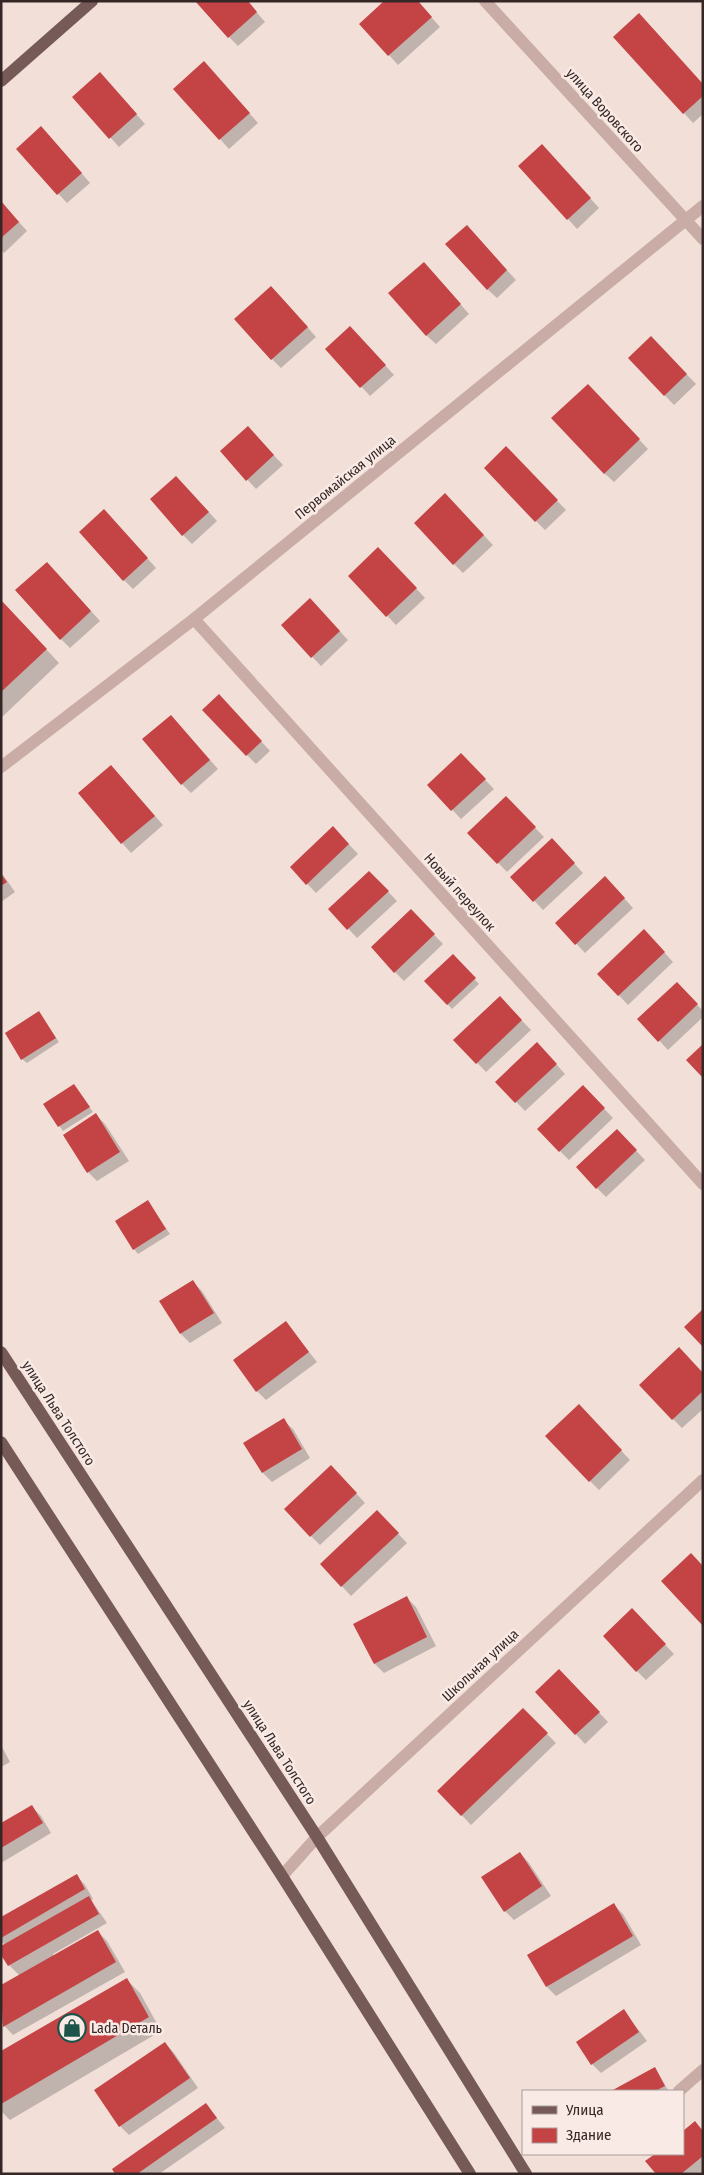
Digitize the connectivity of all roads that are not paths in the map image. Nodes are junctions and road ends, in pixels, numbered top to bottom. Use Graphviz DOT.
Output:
graph roads {
  1 [pos="92,1"];
  2 [pos="485,1"];
  3 [pos="1,81"];
  4 [pos="703,206"];
  5 [pos="685,220"];
  6 [pos="703,239"];
  7 [pos="194,619"];
  8 [pos="1,767"];
  9 [pos="703,1184"];
  10 [pos="1,1352"];
  11 [pos="1,1442"];
  12 [pos="703,1480"];
  13 [pos="317,1837"];
  14 [pos="282,1876"];
  15 [pos="703,2070"];
  16 [pos="680,2090"];
  17 [pos="470,2174"];
  18 [pos="526,2174"];
  1 -- 3 [label="main road"];
  2 -- 5 [label="street, улица Воровского"];
  4 -- 5 [label="street, Первомайская улица"];
  5 -- 6 [label="street, улица Воровского"];
  5 -- 7 [label="street, Первомайская улица"];
  7 -- 8 [label="street, Первомайская улица"];
  7 -- 9 [label="street, Новый переулок"];
  10 -- 13 [label="main road, улица Льва Толстого"];
  11 -- 14 [label="main road"];
  12 -- 13 [label="street, Школьная улица"];
  13 -- 14 [label="street, Школьная улица"];
  13 -- 18 [label="main road, улица Льва Толстого"];
  14 -- 17 [label="main road"];
  15 -- 16 [label="street"];
}
